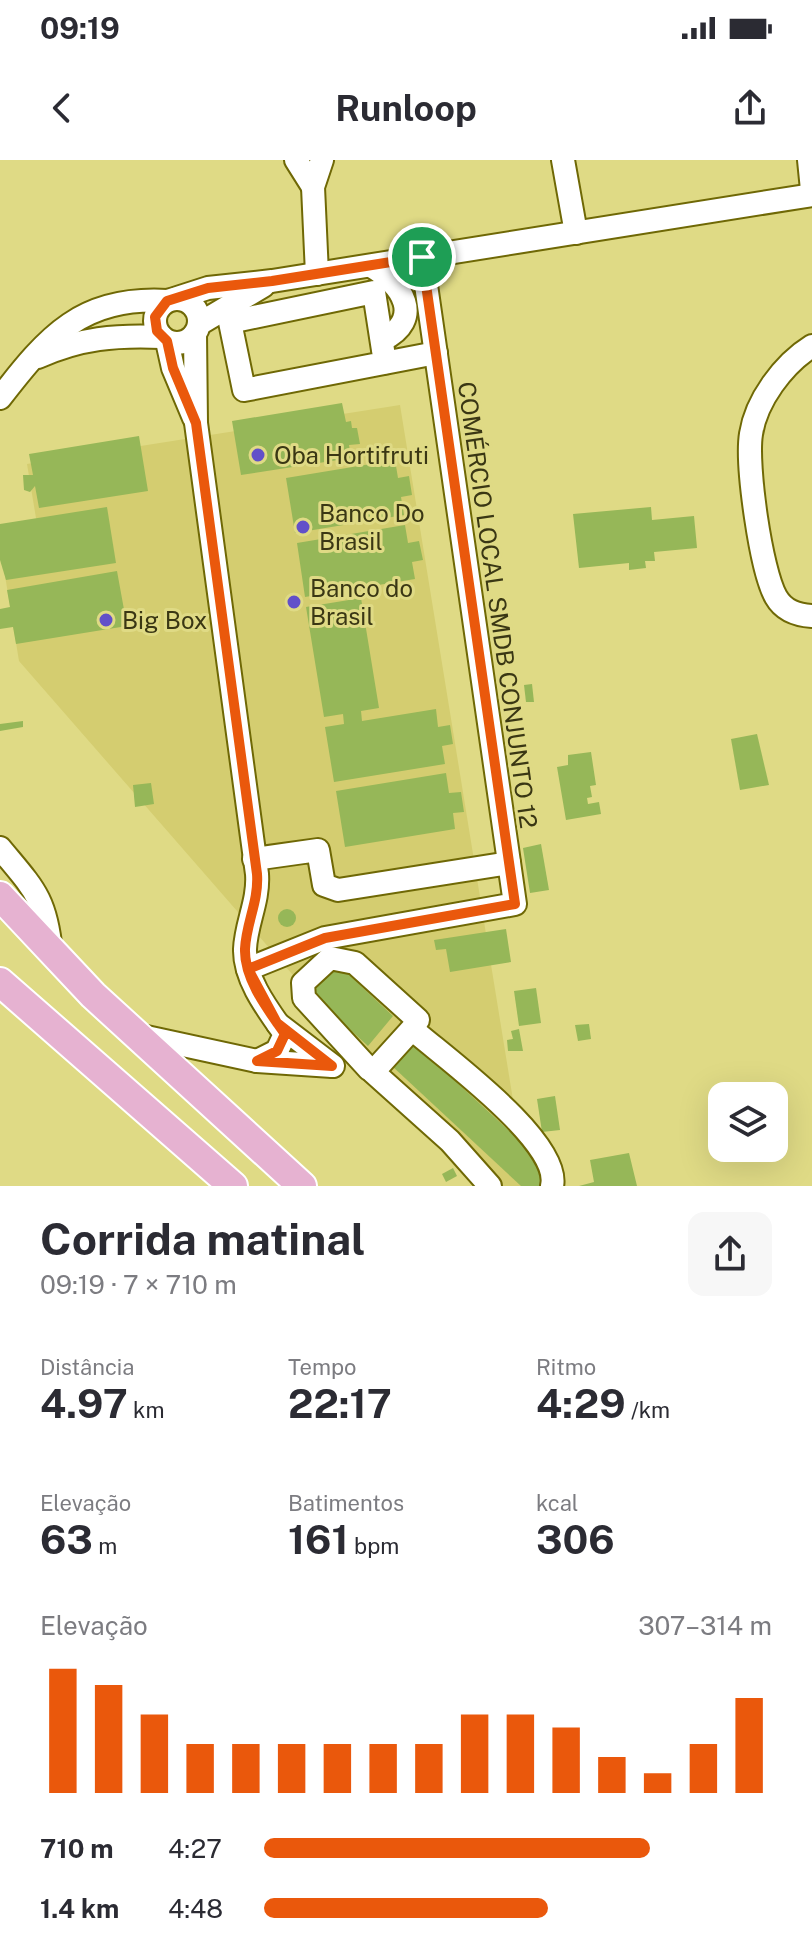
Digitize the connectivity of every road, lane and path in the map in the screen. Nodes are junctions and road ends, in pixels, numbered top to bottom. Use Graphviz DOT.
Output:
graph roads {
  1 [pos="296,160"];
  2 [pos="322,160"];
  3 [pos="563,160"];
  4 [pos="809,160"];
  5 [pos="313,187"];
  6 [pos="812,192"];
  7 [pos="576,233"];
  8 [pos="422,257"];
  9 [pos="371,266"];
  10 [pos="317,274"];
  11 [pos="272,281"];
  12 [pos="172,300"];
  13 [pos="197,329"];
  14 [pos="164,339"];
  15 [pos="382,340"];
  16 [pos="812,346"];
  17 [pos="436,353"];
  18 [pos="30,360"];
  19 [pos="385,363"];
  20 [pos="2,388"];
  21 [pos="196,423"];
  22 [pos="812,616"];
  23 [pos="0,848"];
  24 [pos="254,859"];
  25 [pos="509,863"];
  26 [pos="0,896"];
  27 [pos="51,952"];
  28 [pos="248,969"];
  29 [pos="0,982"];
  30 [pos="418,1020"];
  31 [pos="277,1023"];
  32 [pos="137,1035"];
  33 [pos="257,1061"];
  34 [pos="332,1066"];
  35 [pos="371,1071"];
  36 [pos="233,1186"];
  37 [pos="302,1186"];
  38 [pos="490,1186"];
  39 [pos="552,1186"];
  1 -- 5 [label="street"];
  2 -- 5 [label="street"];
  3 -- 7 [label="street"];
  4 -- 6 [label="street"];
  5 -- 10 [label="street"];
  6 -- 7 [label="street"];
  7 -- 8 [label="street"];
  8 -- 9 [label="street"];
  8 -- 17 [label="street, COMÉRCIO LOCAL SMDB CONJUNTO 12"];
  9 -- 10 [label="street"];
  9 -- 15 [label="street"];
  10 -- 11 [label="street"];
  11 -- 12 [label="street"];
  11 -- 13 [label="street"];
  12 -- 13 [label="street"];
  12 -- 14 [label="street"];
  12 -- 18 [label="street"];
  13 -- 14 [label="street"];
  13 -- 21 [label="street"];
  14 -- 18 [label="street"];
  14 -- 21 [label="street"];
  15 -- 19 [label="street"];
  15 -- 19 [label="street, COMÉRCIO LOCAL SMDB CONJUNTO 12"];
  16 -- 22 [label="street"];
  17 -- 19 [label="street, COMÉRCIO LOCAL SMDB CONJUNTO 12"];
  17 -- 25 [label="street, COMÉRCIO LOCAL SMDB CONJUNTO 12"];
  18 -- 20 [label="street"];
  21 -- 24 [label="street"];
  23 -- 27 [label="street"];
  24 -- 25 [label="street, COMÉRCIO LOCAL SMDB CONJUNTO 12"];
  24 -- 28 [label="street"];
  25 -- 28 [label="street, COMÉRCIO LOCAL SMDB CONJUNTO 12"];
  26 -- 27 [label="main road"];
  27 -- 32 [label="main road"];
  28 -- 31 [label="street"];
  29 -- 36 [label="main road"];
  30 -- 35 [label="street"];
  31 -- 33 [label="street"];
  31 -- 34 [label="street"];
  32 -- 33 [label="street"];
  32 -- 37 [label="main road"];
  33 -- 34 [label="street"];
  34 -- 35 [label="street"];
  35 -- 38 [label="street"];
  35 -- 39 [label="street"];
}
